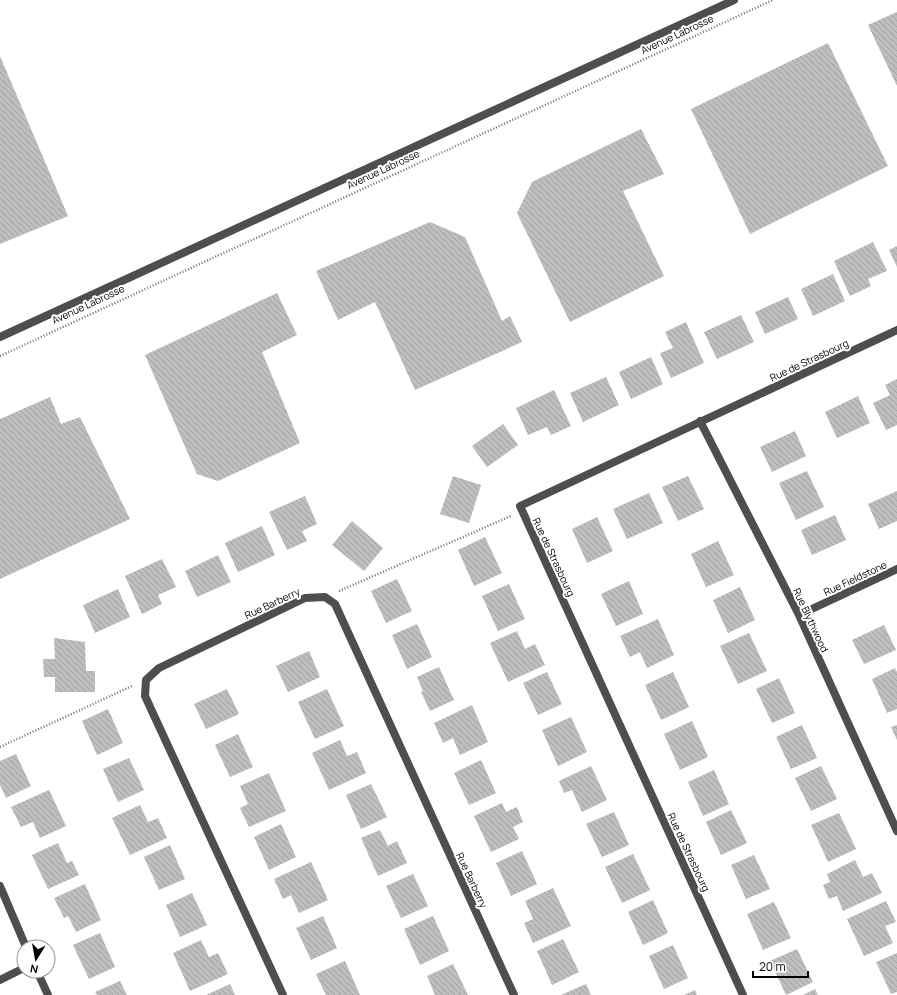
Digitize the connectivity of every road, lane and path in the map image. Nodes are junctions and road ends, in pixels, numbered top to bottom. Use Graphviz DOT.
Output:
graph roads {
  1 [pos="734,0"];
  2 [pos="773,0"];
  3 [pos="897,330"];
  4 [pos="0,337"];
  5 [pos="0,356"];
  6 [pos="700,421"];
  7 [pos="522,511"];
  8 [pos="897,569"];
  9 [pos="325,597"];
  10 [pos="799,615"];
  11 [pos="146,680"];
  12 [pos="0,746"];
  13 [pos="897,831"];
  14 [pos="0,886"];
  15 [pos="23,939"];
  16 [pos="16,972"];
  17 [pos="41,979"];
  18 [pos="0,980"];
  19 [pos="48,995"];
  20 [pos="283,995"];
  21 [pos="514,995"];
  22 [pos="743,995"];
  1 -- 4 [label="street, Avenue Labrosse"];
  2 -- 5 [label="path, Avenue Labrosse"];
  3 -- 6 [label="street, Rue de Strasbourg"];
  6 -- 7 [label="street, Rue de Strasbourg"];
  6 -- 10 [label="street, Rue Blythwood"];
  7 -- 9 [label="path"];
  7 -- 22 [label="street, Rue de Strasbourg"];
  8 -- 10 [label="street, Rue Fieldstone"];
  9 -- 11 [label="street, Rue Barberry"];
  9 -- 21 [label="street, Rue Barberry"];
  10 -- 13 [label="street, Rue Blythwood"];
  11 -- 12 [label="path"];
  11 -- 20 [label="street"];
  14 -- 15 [label="street"];
  16 -- 18 [label="street"];
  17 -- 19 [label="street"];
}
